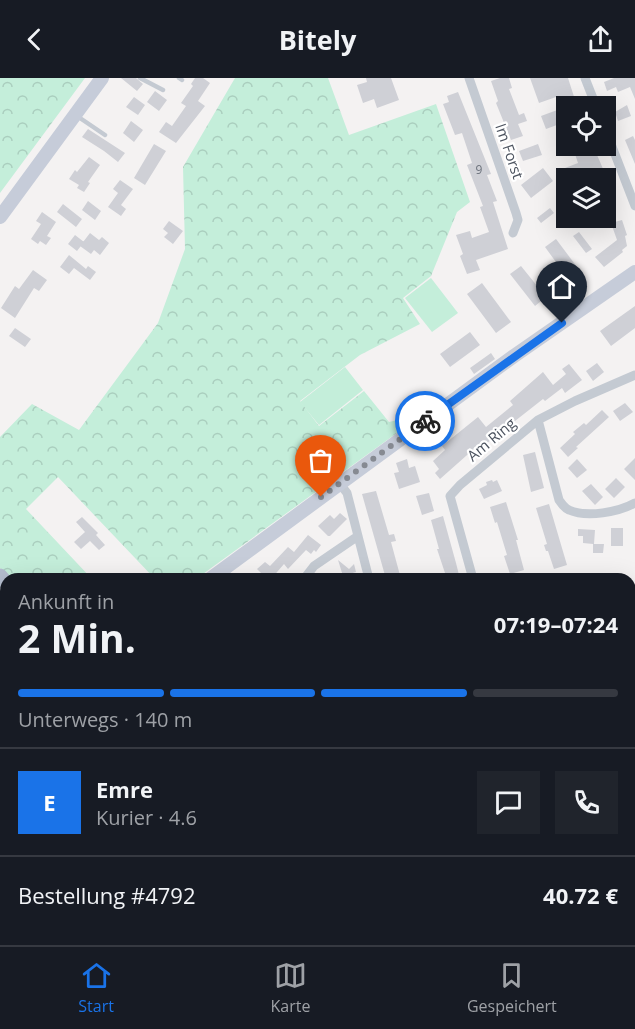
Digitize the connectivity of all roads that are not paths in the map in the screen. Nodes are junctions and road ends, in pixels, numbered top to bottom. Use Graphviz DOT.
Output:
graph roads {
  1 [pos="102,78"];
  2 [pos="140,78"];
  3 [pos="469,78"];
  4 [pos="585,78"];
  5 [pos="163,90"];
  6 [pos="592,96"];
  7 [pos="75,115"];
  8 [pos="105,135"];
  9 [pos="616,156"];
  10 [pos="635,206"];
  11 [pos="0,217"];
  12 [pos="513,233"];
  13 [pos="635,272"];
  14 [pos="635,375"];
  15 [pos="538,420"];
  16 [pos="340,484"];
  17 [pos="635,503"];
  18 [pos="358,536"];
  19 [pos="218,573"];
  20 [pos="309,573"];
  21 [pos="367,573"];
  22 [pos="471,573"];
  1 -- 7 [label="street"];
  2 -- 5 [label="lane"];
  3 -- 12 [label="street, Im Forst"];
  4 -- 6 [label="street"];
  7 -- 8 [label="lane"];
  7 -- 11 [label="street"];
  9 -- 10 [label="street"];
  13 -- 16 [label="street"];
  14 -- 15 [label="street, Am Ring"];
  15 -- 17 [label="street"];
  15 -- 22 [label="street, Am Ring"];
  16 -- 18 [label="street"];
  16 -- 19 [label="street"];
  18 -- 20 [label="street"];
  18 -- 21 [label="street"];
}
